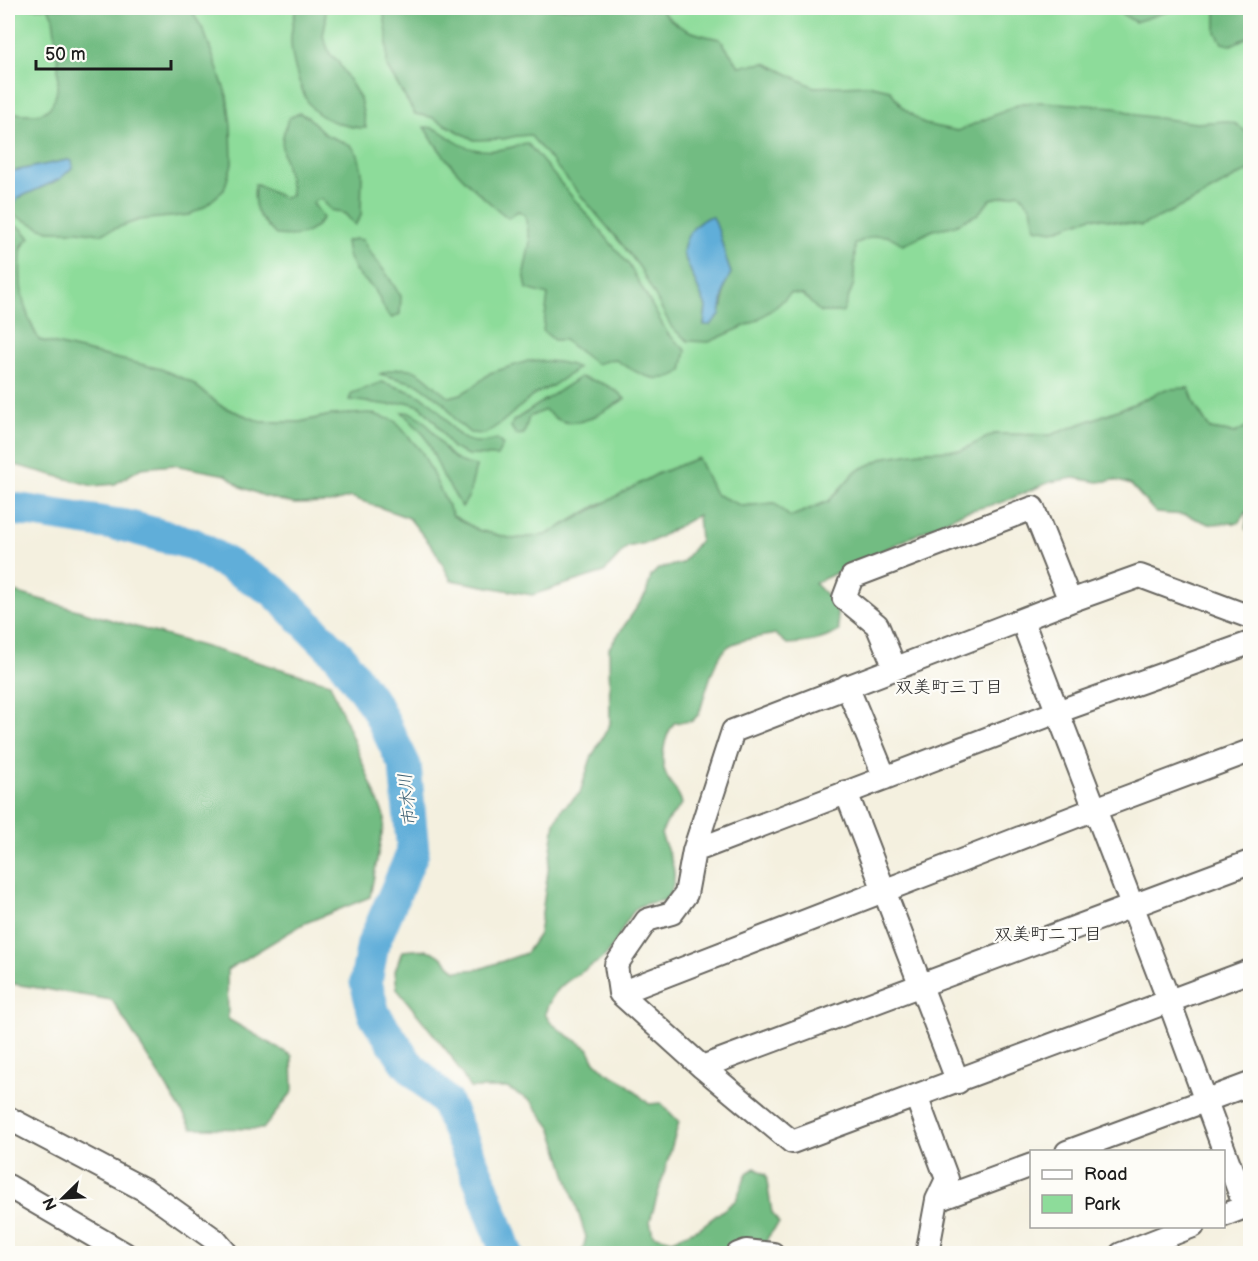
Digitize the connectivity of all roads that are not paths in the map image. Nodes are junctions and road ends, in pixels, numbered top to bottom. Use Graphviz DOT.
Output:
graph roads {
  1 [pos="1070,601"];
  2 [pos="1251,617"];
  3 [pos="1022,620"];
  4 [pos="1251,643"];
  5 [pos="895,668"];
  6 [pos="847,686"];
  7 [pos="1057,712"];
  8 [pos="1251,751"];
  9 [pos="885,777"];
  10 [pos="846,792"];
  11 [pos="1095,809"];
  12 [pos="694,851"];
  13 [pos="1251,862"];
  14 [pos="884,891"];
  15 [pos="1132,905"];
  16 [pos="1251,972"];
  17 [pos="919,985"];
  18 [pos="620,993"];
  19 [pos="1169,1001"];
  20 [pos="702,1067"];
  21 [pos="958,1082"];
  22 [pos="1251,1084"];
  23 [pos="916,1096"];
  24 [pos="1204,1100"];
  25 [pos="8,1118"];
  26 [pos="1072,1150"];
  27 [pos="1225,1150"];
  28 [pos="1225,1151"];
  29 [pos="1030,1166"];
  30 [pos="8,1186"];
  31 [pos="937,1200"];
  32 [pos="1248,1206"];
  33 [pos="1225,1215"];
  34 [pos="1190,1228"];
  35 [pos="1130,1252"];
  36 [pos="125,1254"];
  37 [pos="227,1254"];
  38 [pos="738,1254"];
  39 [pos="773,1254"];
  40 [pos="927,1254"];
  1 -- 2 [label="street"];
  1 -- 3 [label="street"];
  1 -- 5 [label="street"];
  3 -- 5 [label="street"];
  3 -- 7 [label="street"];
  4 -- 7 [label="street"];
  5 -- 6 [label="street"];
  6 -- 9 [label="street"];
  6 -- 12 [label="street"];
  7 -- 9 [label="street"];
  7 -- 11 [label="street"];
  8 -- 11 [label="street"];
  9 -- 10 [label="street"];
  10 -- 12 [label="street"];
  10 -- 14 [label="street"];
  11 -- 14 [label="street"];
  11 -- 15 [label="street"];
  12 -- 18 [label="street"];
  13 -- 15 [label="street"];
  14 -- 17 [label="street"];
  14 -- 18 [label="street"];
  15 -- 17 [label="street"];
  15 -- 19 [label="street"];
  16 -- 19 [label="street"];
  17 -- 20 [label="street"];
  17 -- 21 [label="street"];
  18 -- 20 [label="street"];
  19 -- 21 [label="street"];
  19 -- 24 [label="street"];
  20 -- 23 [label="street"];
  21 -- 23 [label="street"];
  22 -- 24 [label="street"];
  23 -- 31 [label="street"];
  24 -- 26 [label="street"];
  24 -- 27 [label="street"];
  25 -- 37 [label="street"];
  28 -- 32 [label="street"];
  29 -- 31 [label="street"];
  30 -- 36 [label="street"];
  31 -- 40 [label="street"];
  32 -- 33 [label="street"];
  34 -- 35 [label="street"];
  38 -- 39 [label="street"];
}
